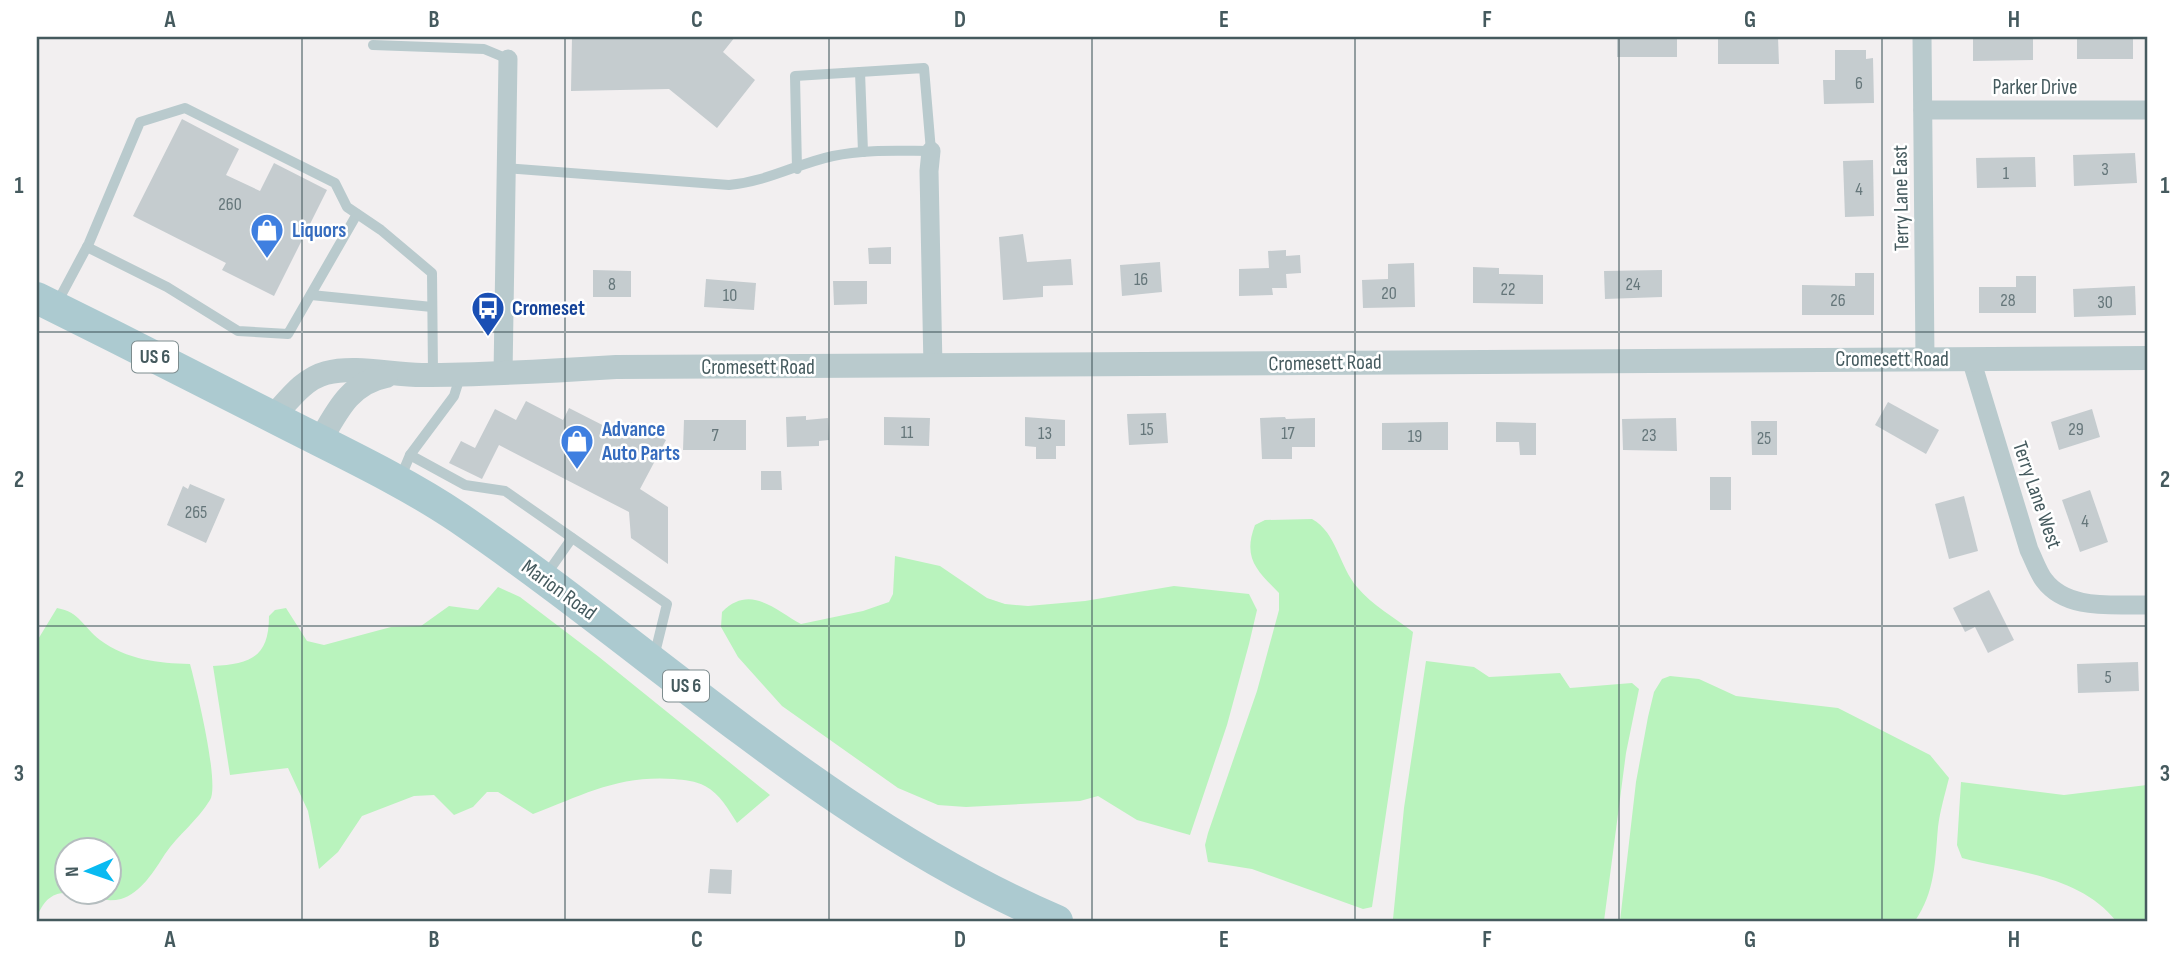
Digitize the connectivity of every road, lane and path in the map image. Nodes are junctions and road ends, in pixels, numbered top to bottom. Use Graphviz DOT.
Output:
graph roads {
  1 [pos="1922,37"];
  2 [pos="373,46"];
  3 [pos="508,59"];
  4 [pos="860,72"];
  5 [pos="1923,110"];
  6 [pos="2147,110"];
  7 [pos="932,150"];
  8 [pos="863,152"];
  9 [pos="506,168"];
  10 [pos="797,169"];
  11 [pos="357,214"];
  12 [pos="87,247"];
  13 [pos="311,295"];
  14 [pos="46,302"];
  15 [pos="432,307"];
  16 [pos="2147,358"];
  17 [pos="1925,359"];
  18 [pos="1971,359"];
  19 [pos="933,367"];
  20 [pos="460,374"];
  21 [pos="394,375"];
  22 [pos="433,375"];
  23 [pos="503,375"];
  24 [pos="273,417"];
  25 [pos="320,441"];
  26 [pos="404,470"];
  27 [pos="572,538"];
  28 [pos="544,578"];
  29 [pos="2147,605"];
  30 [pos="653,661"];
  31 [pos="1057,921"];
  1 -- 5 [label="street, Terry Lane East"];
  2 -- 3 [label="lane"];
  3 -- 9 [label="street"];
  4 -- 7 [label="lane"];
  4 -- 8 [label="lane"];
  4 -- 10 [label="lane"];
  5 -- 6 [label="street, Parker Drive"];
  5 -- 17 [label="street, Terry Lane East"];
  7 -- 8 [label="lane"];
  7 -- 19 [label="street"];
  8 -- 10 [label="lane"];
  9 -- 10 [label="lane"];
  9 -- 23 [label="street"];
  11 -- 12 [label="lane"];
  11 -- 13 [label="lane"];
  11 -- 15 [label="lane"];
  12 -- 13 [label="lane"];
  12 -- 14 [label="lane"];
  13 -- 15 [label="lane"];
  14 -- 24 [label="main road, Marion Road / US 6"];
  15 -- 22 [label="lane"];
  16 -- 18 [label="street, Cromesett Road"];
  17 -- 18 [label="street, Cromesett Road"];
  17 -- 19 [label="street, Cromesett Road"];
  18 -- 29 [label="street, Terry Lane West"];
  19 -- 23 [label="street, Cromesett Road"];
  20 -- 22 [label="street, Cromesett Road"];
  20 -- 23 [label="street, Cromesett Road"];
  20 -- 26 [label="lane"];
  21 -- 22 [label="street, Cromesett Road"];
  21 -- 24 [label="street"];
  21 -- 25 [label="street"];
  24 -- 25 [label="main road, Marion Road / US 6"];
  25 -- 26 [label="main road, Marion Road / US 6"];
  26 -- 27 [label="lane"];
  26 -- 28 [label="main road, Marion Road / US 6"];
  27 -- 28 [label="lane"];
  27 -- 30 [label="lane"];
  28 -- 30 [label="main road, Marion Road / US 6"];
  30 -- 31 [label="main road, Marion Road / US 6"];
}
